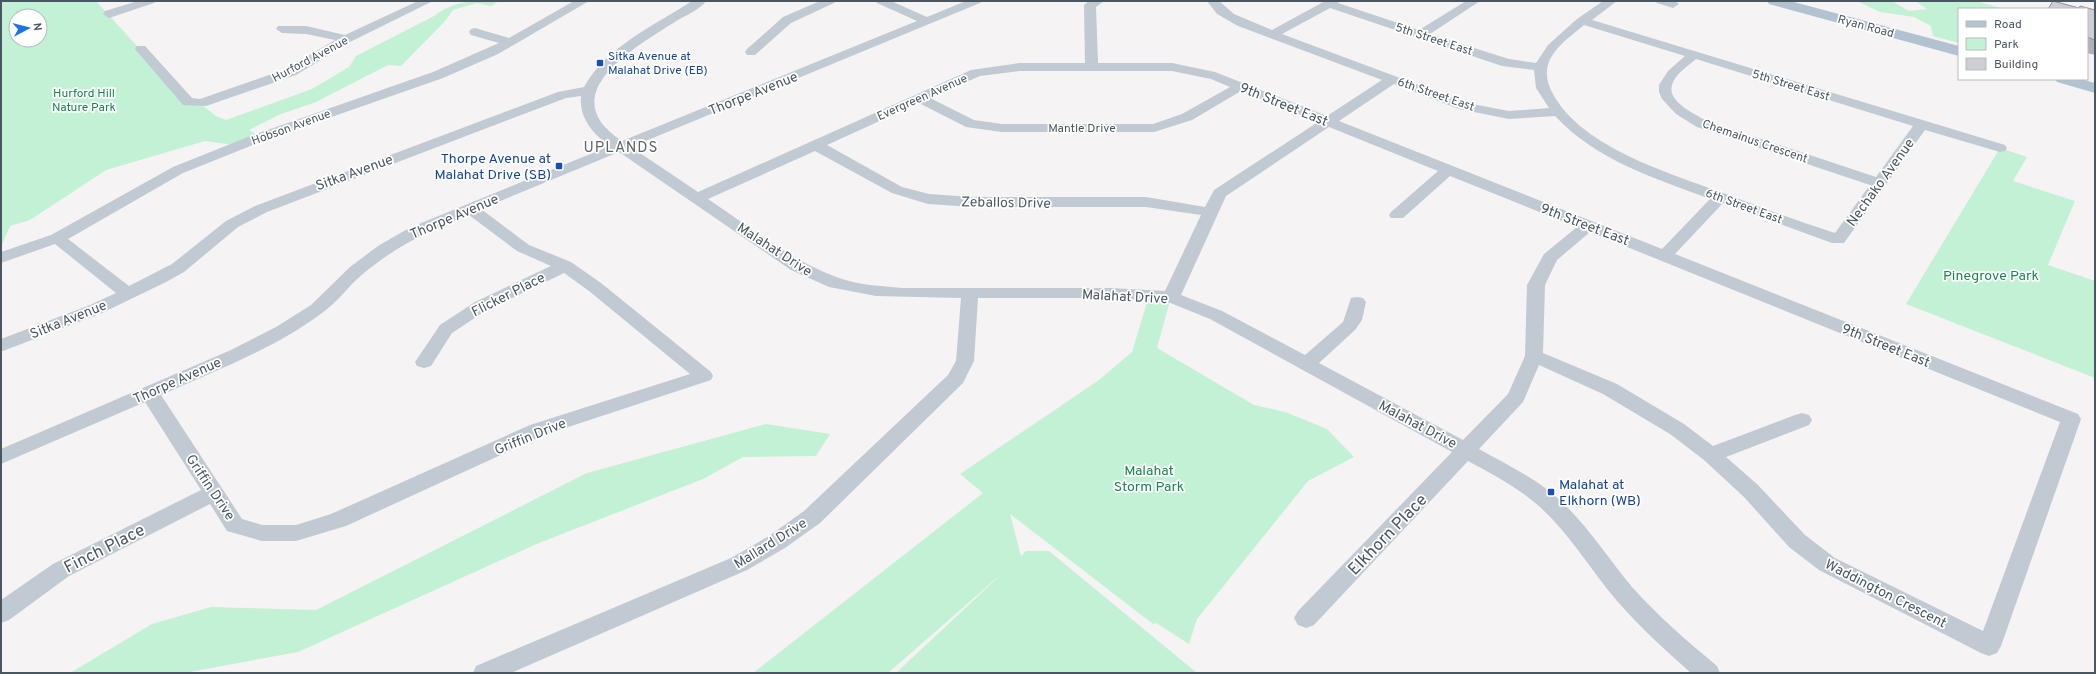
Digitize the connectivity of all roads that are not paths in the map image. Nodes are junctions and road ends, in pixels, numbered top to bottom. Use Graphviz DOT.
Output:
graph roads {
  1 [pos="150,1"];
  2 [pos="427,1"];
  3 [pos="583,1"];
  4 [pos="700,1"];
  5 [pos="830,1"];
  6 [pos="881,1"];
  7 [pos="976,1"];
  8 [pos="1098,1"];
  9 [pos="1213,1"];
  10 [pos="1474,1"];
  11 [pos="1611,1"];
  12 [pos="1661,1"];
  13 [pos="1774,1"];
  14 [pos="1332,2"];
  15 [pos="1673,4"];
  16 [pos="109,14"];
  17 [pos="927,21"];
  18 [pos="1583,21"];
  19 [pos="282,29"];
  20 [pos="475,32"];
  21 [pos="1273,34"];
  22 [pos="1421,34"];
  23 [pos="346,39"];
  24 [pos="510,42"];
  25 [pos="140,49"];
  26 [pos="1958,51"];
  27 [pos="751,52"];
  28 [pos="1693,55"];
  29 [pos="1092,67"];
  30 [pos="1541,67"];
  31 [pos="1393,79"];
  32 [pos="2067,80"];
  33 [pos="1240,86"];
  34 [pos="2095,88"];
  35 [pos="588,90"];
  36 [pos="919,98"];
  37 [pos="1557,112"];
  38 [pos="1328,122"];
  39 [pos="1922,124"];
  40 [pos="816,145"];
  41 [pos="621,147"];
  42 [pos="2000,148"];
  43 [pos="1448,170"];
  44 [pos="1878,183"];
  45 [pos="1720,197"];
  46 [pos="698,198"];
  47 [pos="471,208"];
  48 [pos="1209,212"];
  49 [pos="1398,215"];
  50 [pos="1588,226"];
  51 [pos="57,238"];
  52 [pos="1838,240"];
  53 [pos="1665,255"];
  54 [pos="1,258"];
  55 [pos="565,266"];
  56 [pos="970,292"];
  57 [pos="128,294"];
  58 [pos="1171,297"];
  59 [pos="1357,302"];
  60 [pos="3,345"];
  61 [pos="1534,356"];
  62 [pos="424,362"];
  63 [pos="1306,364"];
  64 [pos="149,392"];
  65 [pos="2071,419"];
  66 [pos="1802,420"];
  67 [pos="1467,451"];
  68 [pos="1711,456"];
  69 [pos="1,457"];
  70 [pos="214,493"];
  71 [pos="1,613"];
  72 [pos="1306,618"];
  73 [pos="484,673"];
  74 [pos="1708,673"];
  1 -- 16 [label="street"];
  2 -- 23 [label="street, Hurford Avenue"];
  3 -- 24 [label="street, Hobson Avenue"];
  4 -- 35 [label="street"];
  5 -- 27 [label="street"];
  6 -- 17 [label="street"];
  7 -- 17 [label="street, Thorpe Avenue"];
  8 -- 29 [label="street"];
  9 -- 21 [label="street, 6th Street East"];
  10 -- 22 [label="street"];
  11 -- 18 [label="street"];
  12 -- 15 [label="street"];
  13 -- 26 [label="main road, Ryan Road"];
  14 -- 21 [label="street"];
  14 -- 22 [label="street, 5th Street East"];
  17 -- 41 [label="street, Thorpe Avenue"];
  18 -- 28 [label="street, 5th Street East"];
  18 -- 30 [label="street"];
  19 -- 23 [label="street"];
  20 -- 24 [label="street"];
  21 -- 31 [label="street, 6th Street East"];
  22 -- 30 [label="street, 5th Street East"];
  23 -- 25 [label="street, Hurford Avenue"];
  24 -- 51 [label="street, Hobson Avenue"];
  28 -- 39 [label="street, 5th Street East"];
  28 -- 44 [label="street, Chemainus Crescent"];
  29 -- 33 [label="street, 9th Street East"];
  29 -- 36 [label="street, Evergreen Avenue"];
  30 -- 37 [label="street"];
  31 -- 37 [label="street, 6th Street East"];
  31 -- 38 [label="street"];
  32 -- 34 [label="main road"];
  33 -- 36 [label="street, Mantle Drive"];
  33 -- 38 [label="street, 9th Street East"];
  35 -- 41 [label="street, Malahat Drive"];
  35 -- 57 [label="street, Sitka Avenue"];
  36 -- 40 [label="street, Evergreen Avenue"];
  37 -- 45 [label="street, 6th Street East"];
  38 -- 43 [label="street, 9th Street East"];
  38 -- 48 [label="street"];
  39 -- 42 [label="street, 5th Street East"];
  39 -- 44 [label="street, Nechako Avenue"];
  40 -- 46 [label="street, Evergreen Avenue"];
  40 -- 48 [label="street, Zeballos Drive"];
  41 -- 46 [label="street, Malahat Drive"];
  41 -- 47 [label="street, Thorpe Avenue"];
  43 -- 49 [label="street"];
  43 -- 50 [label="street, 9th Street East"];
  44 -- 52 [label="street, Nechako Avenue"];
  45 -- 52 [label="street, 6th Street East"];
  45 -- 53 [label="street"];
  46 -- 56 [label="street, Malahat Drive"];
  47 -- 55 [label="street, Griffin Drive"];
  47 -- 64 [label="street, Thorpe Avenue"];
  48 -- 58 [label="street"];
  50 -- 53 [label="street, 9th Street East"];
  50 -- 61 [label="street"];
  51 -- 54 [label="street, Hobson Avenue"];
  51 -- 57 [label="street"];
  53 -- 65 [label="street, 9th Street East"];
  55 -- 62 [label="street, Flicker Place"];
  55 -- 70 [label="street, Griffin Drive"];
  56 -- 58 [label="street, Malahat Drive"];
  56 -- 73 [label="street, Mallard Drive"];
  57 -- 60 [label="street, Sitka Avenue"];
  58 -- 63 [label="street, Malahat Drive"];
  59 -- 63 [label="street"];
  61 -- 67 [label="street, Elkhorn Place"];
  61 -- 68 [label="street, Waddington Crescent"];
  63 -- 67 [label="street, Malahat Drive"];
  64 -- 69 [label="street, Thorpe Avenue"];
  64 -- 70 [label="street, Griffin Drive"];
  65 -- 68 [label="street, Waddington Crescent"];
  66 -- 68 [label="street"];
  67 -- 72 [label="street, Elkhorn Place"];
  67 -- 74 [label="street, Malahat Drive"];
  70 -- 71 [label="street, Finch Place"];
}
